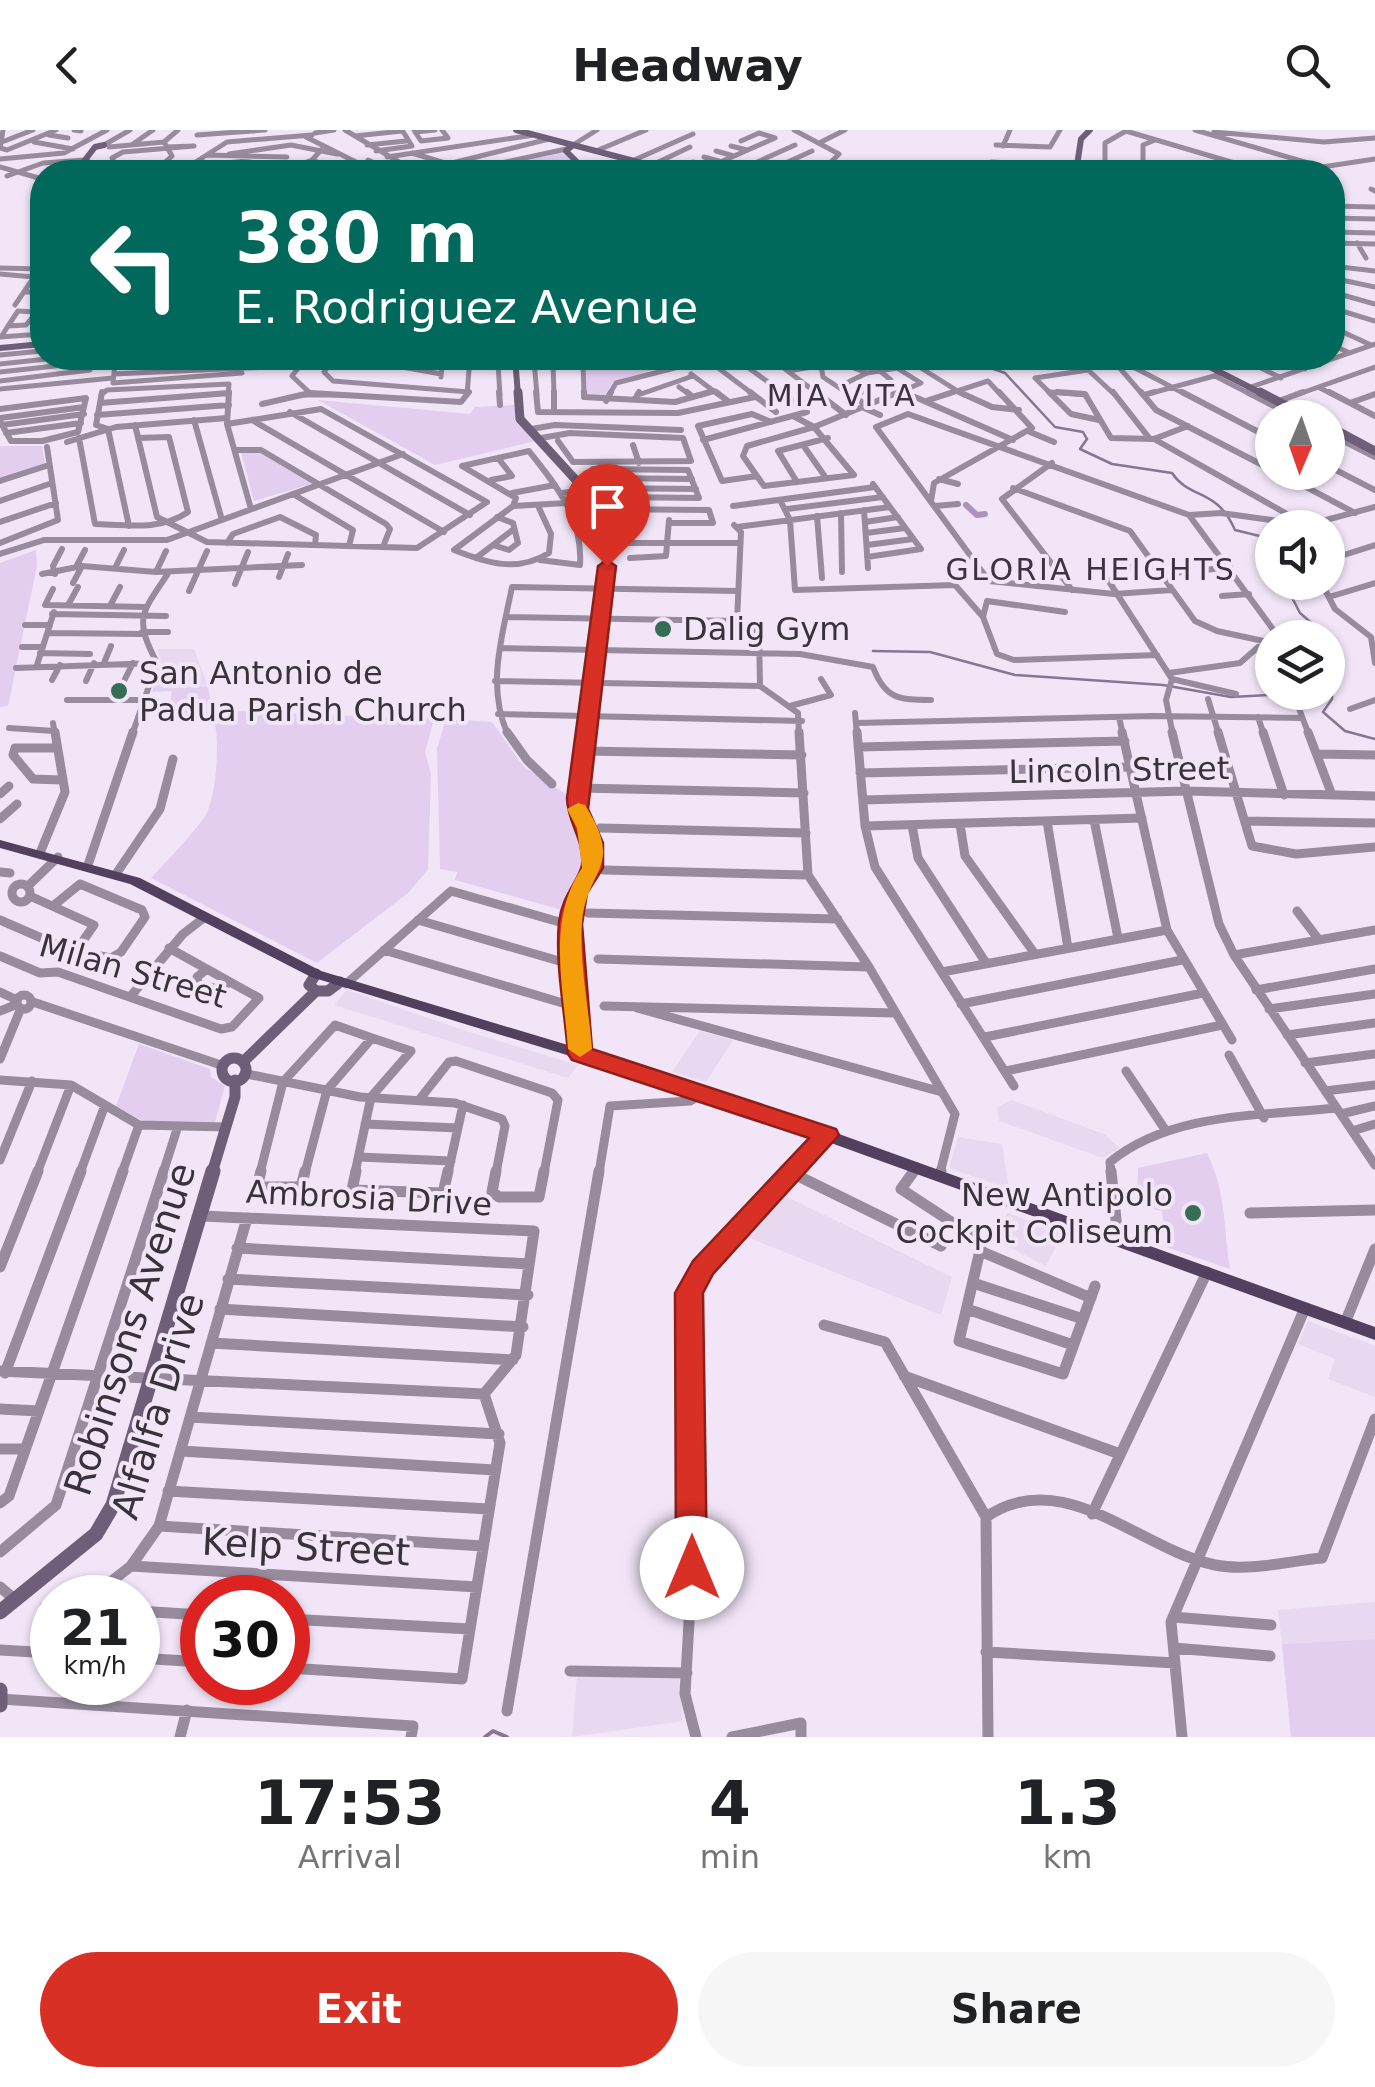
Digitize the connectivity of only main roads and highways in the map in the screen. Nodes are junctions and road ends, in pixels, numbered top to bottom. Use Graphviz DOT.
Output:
graph roads {
  1 [pos="0,844"];
  2 [pos="1375,1334"];
  1 -- 2 [label="main road"];
}
